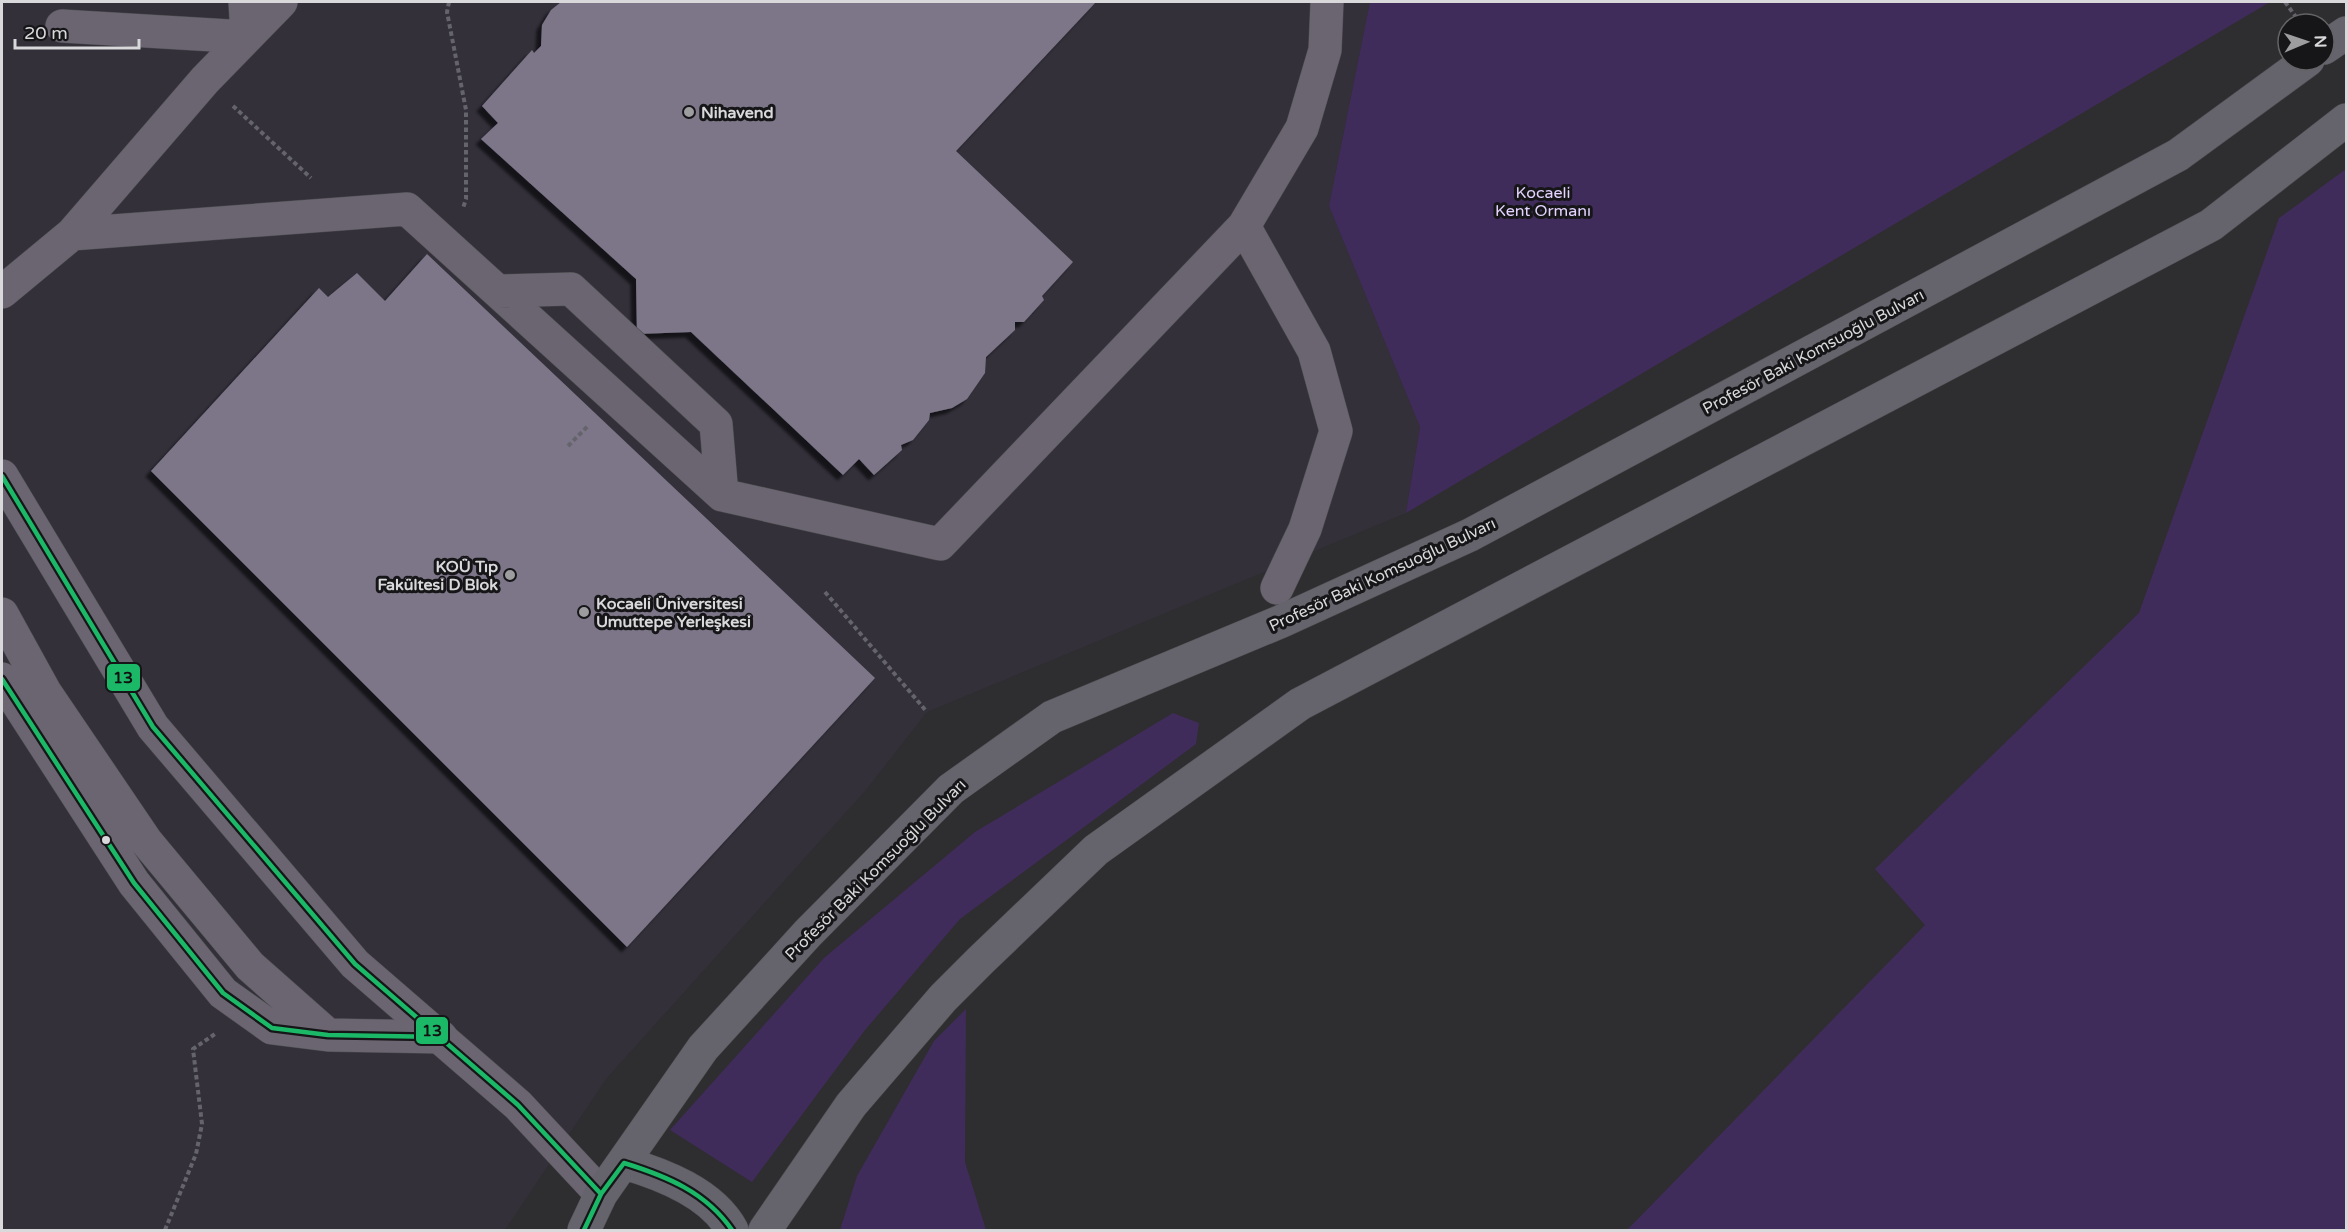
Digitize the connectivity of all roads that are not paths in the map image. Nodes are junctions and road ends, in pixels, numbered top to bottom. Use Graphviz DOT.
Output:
graph roads {
  1 [pos="245,2"];
  2 [pos="281,2"];
  3 [pos="1327,2"];
  4 [pos="62,26"];
  5 [pos="247,37"];
  6 [pos="2292,72"];
  7 [pos="2346,120"];
  8 [pos="1244,226"];
  9 [pos="72,234"];
  10 [pos="498,291"];
  11 [pos="2,292"];
  12 [pos="2,476"];
  13 [pos="722,495"];
  14 [pos="1277,588"];
  15 [pos="2,614"];
  16 [pos="2,679"];
  17 [pos="328,1035"];
  18 [pos="441,1037"];
  19 [pos="624,1163"];
  20 [pos="601,1194"];
  21 [pos="584,1230"];
  22 [pos="732,1230"];
  23 [pos="765,1230"];
  1 -- 5 [label="main road"];
  2 -- 5 [label="main road"];
  3 -- 8 [label="main road"];
  4 -- 5 [label="main road"];
  5 -- 9 [label="main road"];
  6 -- 19 [label="highway, Profesör Baki Komsuoğlu Bulvarı"];
  7 -- 23 [label="highway"];
  8 -- 13 [label="main road"];
  8 -- 14 [label="main road"];
  9 -- 10 [label="main road"];
  9 -- 11 [label="main road"];
  10 -- 13 [label="main road"];
  10 -- 13 [label="main road"];
  12 -- 18 [label="main road"];
  15 -- 17 [label="main road"];
  16 -- 17 [label="main road"];
  17 -- 18 [label="main road"];
  18 -- 20 [label="main road"];
  19 -- 20 [label="highway, Profesör Baki Komsuoğlu Bulvarı"];
  19 -- 22 [label="highway"];
  20 -- 21 [label="highway, Profesör Baki Komsuoğlu Bulvarı"];
}
